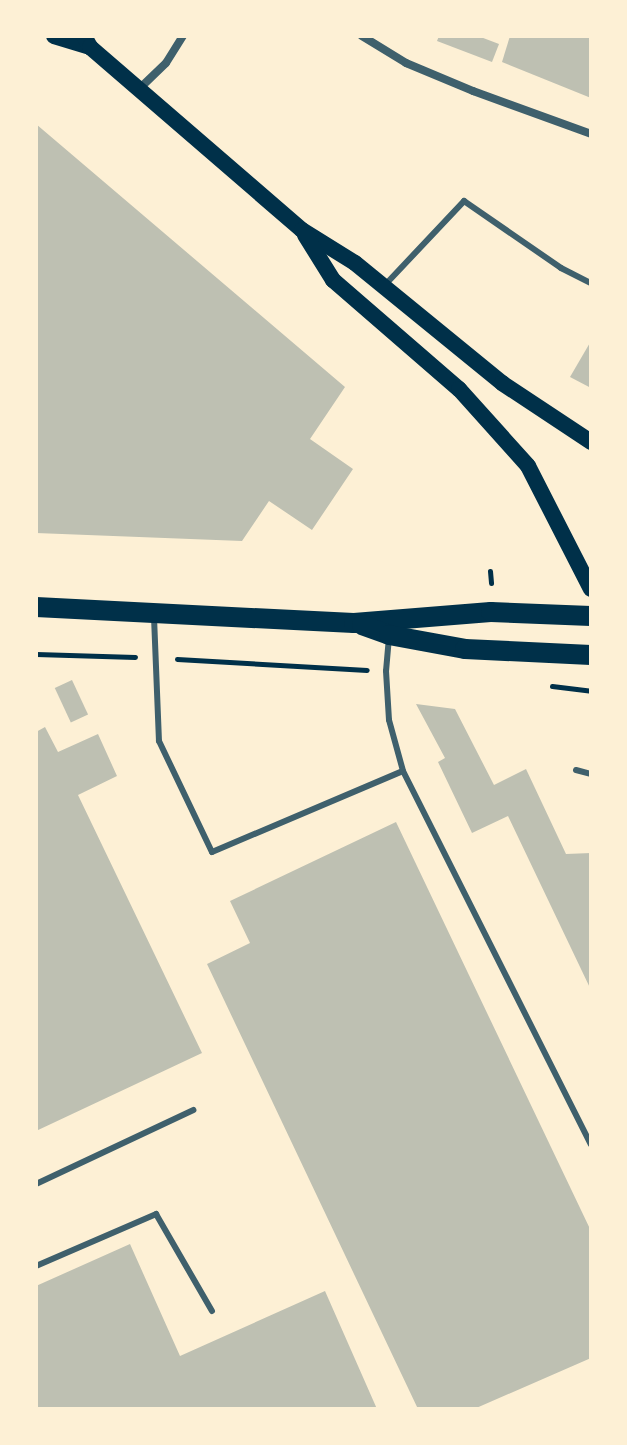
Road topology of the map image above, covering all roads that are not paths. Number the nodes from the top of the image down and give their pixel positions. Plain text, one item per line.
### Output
1 (54, 36) edge
2 (183, 36) edge
3 (362, 36) edge
4 (90, 39) edge
5 (139, 89) junction
6 (591, 134) edge
7 (302, 230) junction
8 (591, 283) edge
9 (384, 286) junction
10 (591, 442) edge
11 (591, 589) edge
12 (36, 607) edge
13 (154, 613) junction
14 (591, 616) edge
15 (354, 623) junction
16 (389, 635) junction
17 (591, 655) edge
18 (576, 770) dead end
19 (403, 771) junction
20 (591, 774) edge
21 (193, 1110) dead end
22 (591, 1144) edge
23 (36, 1184) edge
24 (36, 1266) edge
25 (212, 1311) dead end

1 - 4 main road
2 - 5 street
3 - 6 street
4 - 5 main road
5 - 7 main road
7 - 9 main road
7 - 11 main road
8 - 9 lane
9 - 10 main road
12 - 13 main road
13 - 15 main road
13 - 19 lane
14 - 15 main road
15 - 16 main road
16 - 17 main road
16 - 19 lane
18 - 20 lane
19 - 22 lane
21 - 23 lane
24 - 25 lane

